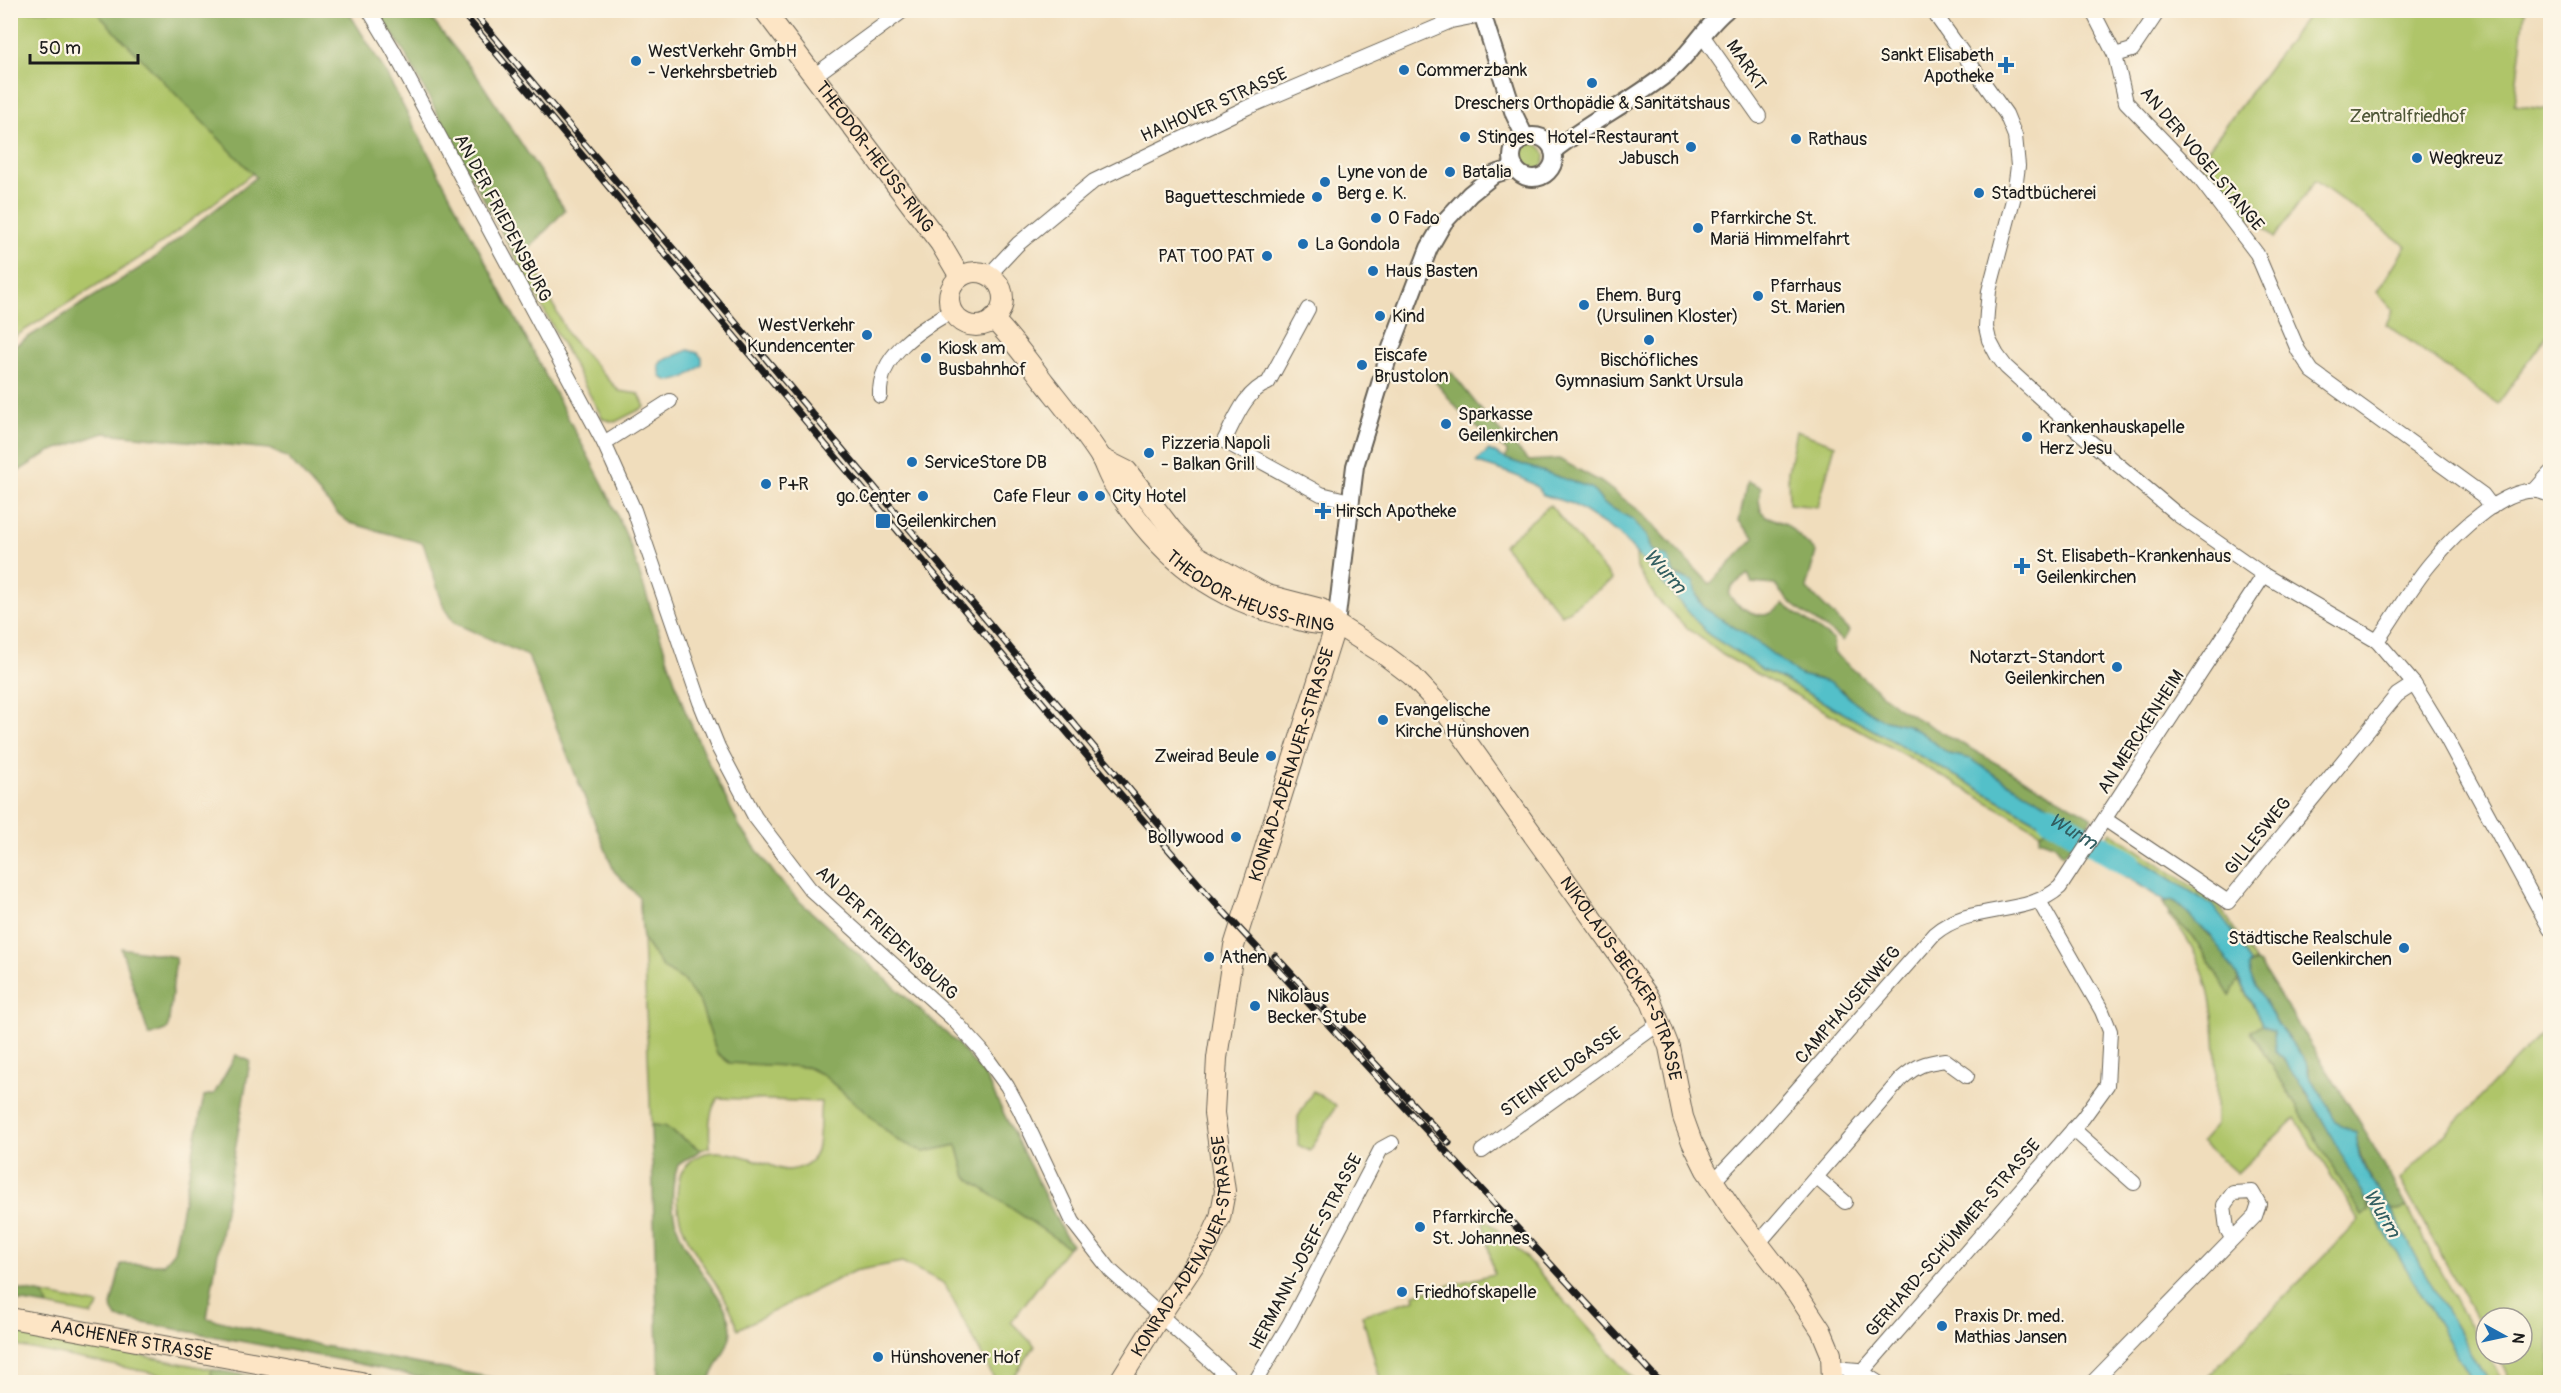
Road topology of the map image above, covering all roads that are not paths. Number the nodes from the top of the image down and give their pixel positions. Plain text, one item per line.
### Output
1 (369, 10) edge
2 (764, 10) edge
3 (904, 10) edge
4 (1726, 10) edge
5 (1932, 10) edge
6 (2092, 10) edge
7 (2159, 10) edge
8 (1481, 13) edge
9 (1702, 35) junction
10 (2115, 56) junction
11 (814, 76) junction
12 (1758, 116) dead end
13 (1525, 137) junction
14 (1553, 151) junction
15 (1515, 168) junction
16 (989, 275) junction
17 (960, 277) junction
18 (1308, 309) dead end
19 (952, 311) junction
20 (993, 319) junction
21 (880, 396) dead end
22 (670, 401) dead end
23 (604, 443) junction
24 (2550, 473) edge
25 (2535, 490) junction
26 (2550, 496) edge
27 (1350, 501) junction
28 (2492, 507) junction
29 (2264, 576) junction
30 (1336, 624) junction
31 (2377, 641) junction
32 (2414, 684) junction
33 (2104, 823) junction
34 (2039, 901) junction
35 (2550, 928) edge
36 (1661, 1022) junction
37 (1967, 1076) dead end
38 (2073, 1129) junction
39 (1392, 1143) dead end
40 (1482, 1151) dead end
41 (1817, 1178) junction
42 (1713, 1182) junction
43 (2134, 1183) dead end
44 (1845, 1202) dead end
45 (2232, 1238) dead end
46 (1757, 1245) junction
47 (1160, 1316) junction
48 (10, 1318) edge
49 (1862, 1372) junction
50 (1833, 1375) edge
51 (361, 1383) edge
52 (1119, 1383) edge
53 (1234, 1383) edge
54 (1256, 1383) edge
55 (1877, 1383) edge
56 (2093, 1383) edge

1 - 23 street, AN DER FRIEDENSBURG
2 - 11 main road, THEODOR-HEUSS-RING
3 - 11 street
4 - 9 street
5 - 29 street
6 - 10 street, AN DER VOGELSTANGE
7 - 10 street
8 - 13 street
8 - 16 street, HAIHOVER STRASSE
9 - 12 street, MARKT
9 - 14 street
10 - 28 street, AN DER VOGELSTANGE
11 - 17 main road, THEODOR-HEUSS-RING
13 - 14 street
13 - 15 street
14 - 15 street
15 - 27 street, KONRAD-ADENAUER-STRASSE
16 - 17 main road
16 - 20 main road
17 - 19 main road
18 - 27 street
19 - 20 main road
19 - 21 street
20 - 30 main road, THEODOR-HEUSS-RING
22 - 23 street
23 - 47 street, AN DER FRIEDENSBURG
24 - 25 street
25 - 26 street
25 - 28 street
27 - 30 street, KONRAD-ADENAUER-STRASSE
28 - 31 street
29 - 31 street
29 - 33 street, AN MERCKENHEIM
30 - 36 main road, NIKOLAUS-BECKER-STRASSE
30 - 47 main road, KONRAD-ADENAUER-STRASSE
31 - 32 street
32 - 33 street, GILLESWEG
32 - 35 street
33 - 34 street, AN MERCKENHEIM
34 - 38 street, GERHARD-SCHÜMMER-STRASSE
34 - 42 street, CAMPHAUSENWEG
36 - 40 street, STEINFELDGASSE
36 - 42 main road, NIKOLAUS-BECKER-STRASSE
37 - 41 street
38 - 43 street
38 - 49 street, GERHARD-SCHÜMMER-STRASSE
39 - 54 street, HERMANN-JOSEF-STRASSE
41 - 44 street
41 - 46 street
42 - 46 main road, NIKOLAUS-BECKER-STRASSE
45 - 56 street
46 - 50 main road, NIKOLAUS-BECKER-STRASSE
47 - 52 main road, KONRAD-ADENAUER-STRASSE
47 - 53 street, AN DER FRIEDENSBURG
48 - 51 main road, AACHENER STRASSE
49 - 50 street
49 - 55 street

